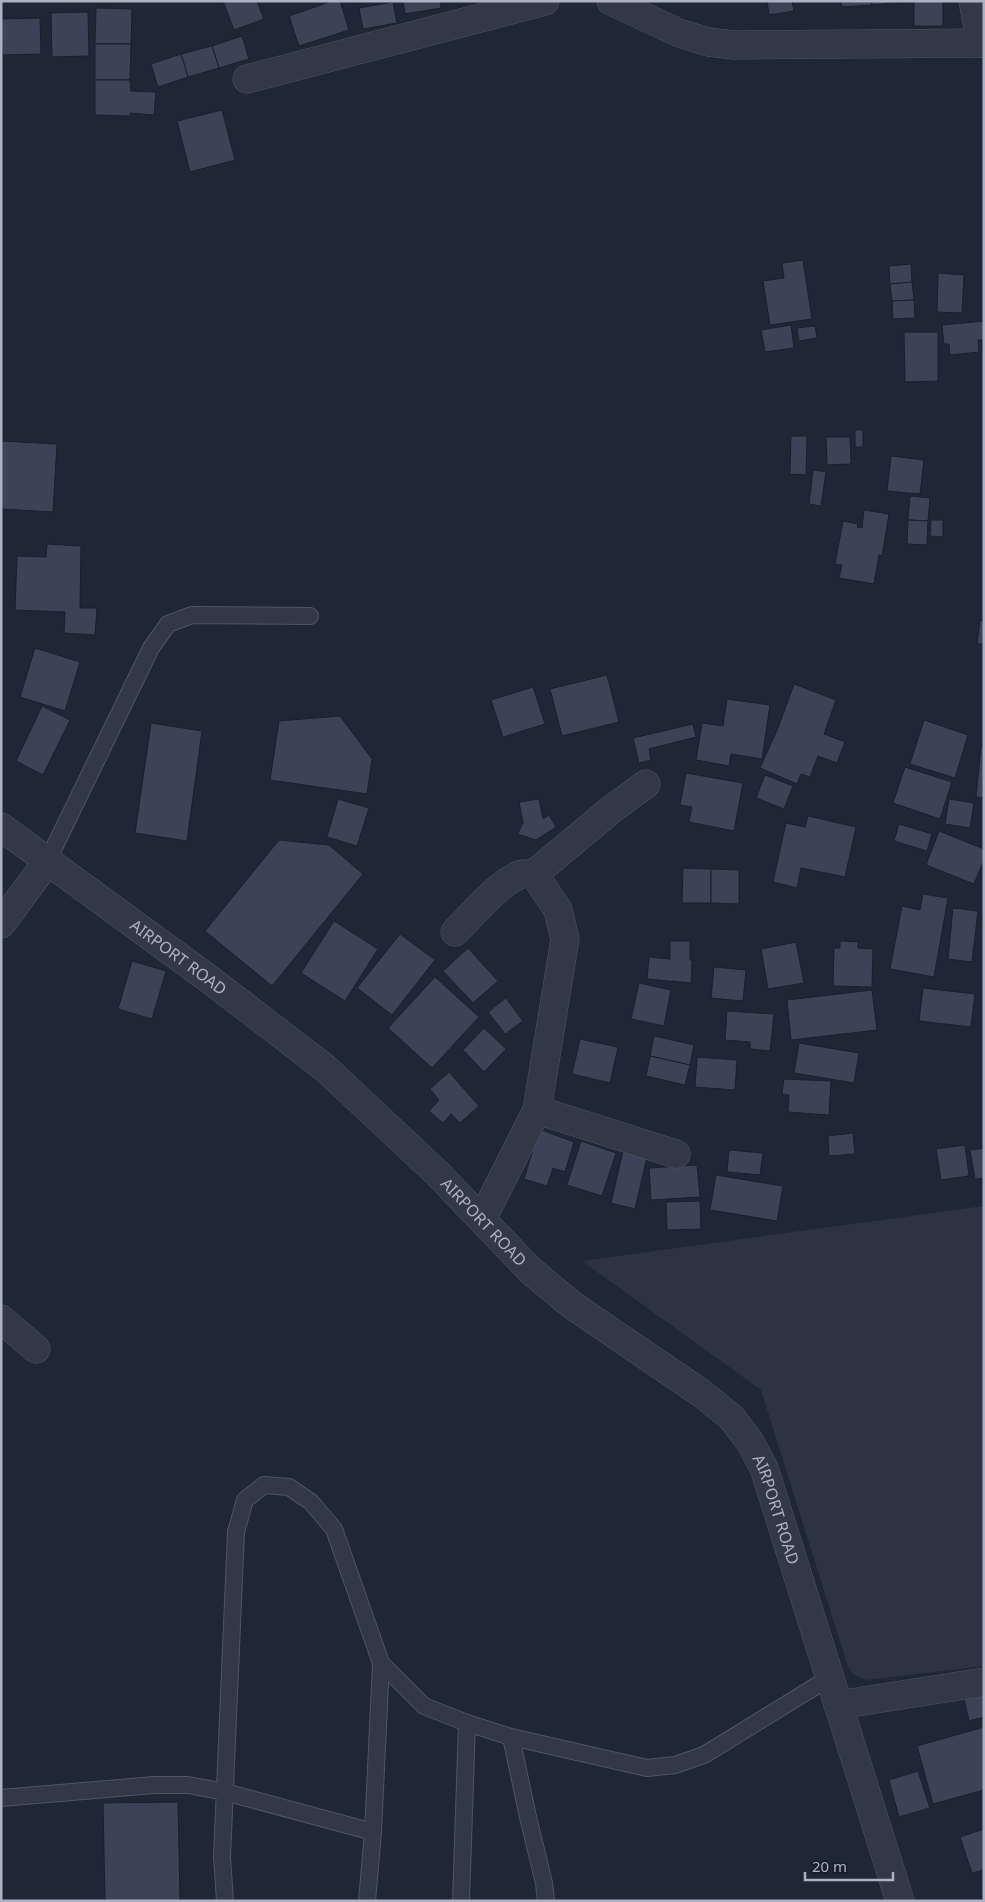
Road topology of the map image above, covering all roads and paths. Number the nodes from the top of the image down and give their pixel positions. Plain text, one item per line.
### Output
1 (540, 1) edge
2 (545, 1) edge
3 (611, 1) edge
4 (973, 1) edge
5 (982, 43) edge
6 (247, 79) dead end
7 (310, 616) dead end
8 (646, 784) dead end
9 (1, 828) edge
10 (47, 862) junction
11 (534, 874) junction
12 (1, 924) edge
13 (455, 932) dead end
14 (537, 1110) junction
15 (676, 1154) dead end
16 (482, 1219) junction
17 (1, 1319) edge
18 (36, 1349) dead end
19 (381, 1663) junction
20 (829, 1678) junction
21 (984, 1682) edge
22 (838, 1705) junction
23 (467, 1723) junction
24 (511, 1736) junction
25 (225, 1792) junction
26 (1, 1798) edge
27 (373, 1832) junction
28 (225, 1901) edge
29 (367, 1901) edge
30 (461, 1901) edge
31 (546, 1901) edge
32 (900, 1901) edge

1 - 2 street
1 - 6 street
3 - 5 street
4 - 5 street
7 - 10 lane
8 - 11 street
9 - 10 street, AIRPORT ROAD
10 - 12 street
10 - 16 street, AIRPORT ROAD
11 - 13 street
11 - 14 street
14 - 15 street
14 - 16 street
16 - 20 street, AIRPORT ROAD
17 - 18 street
19 - 23 lane
19 - 25 lane
19 - 27 lane
20 - 22 street, AIRPORT ROAD
20 - 24 lane
21 - 22 street
22 - 32 street, AIRPORT ROAD
23 - 24 lane
23 - 30 lane
24 - 31 lane
25 - 26 lane
25 - 27 lane
25 - 28 lane
27 - 29 lane

